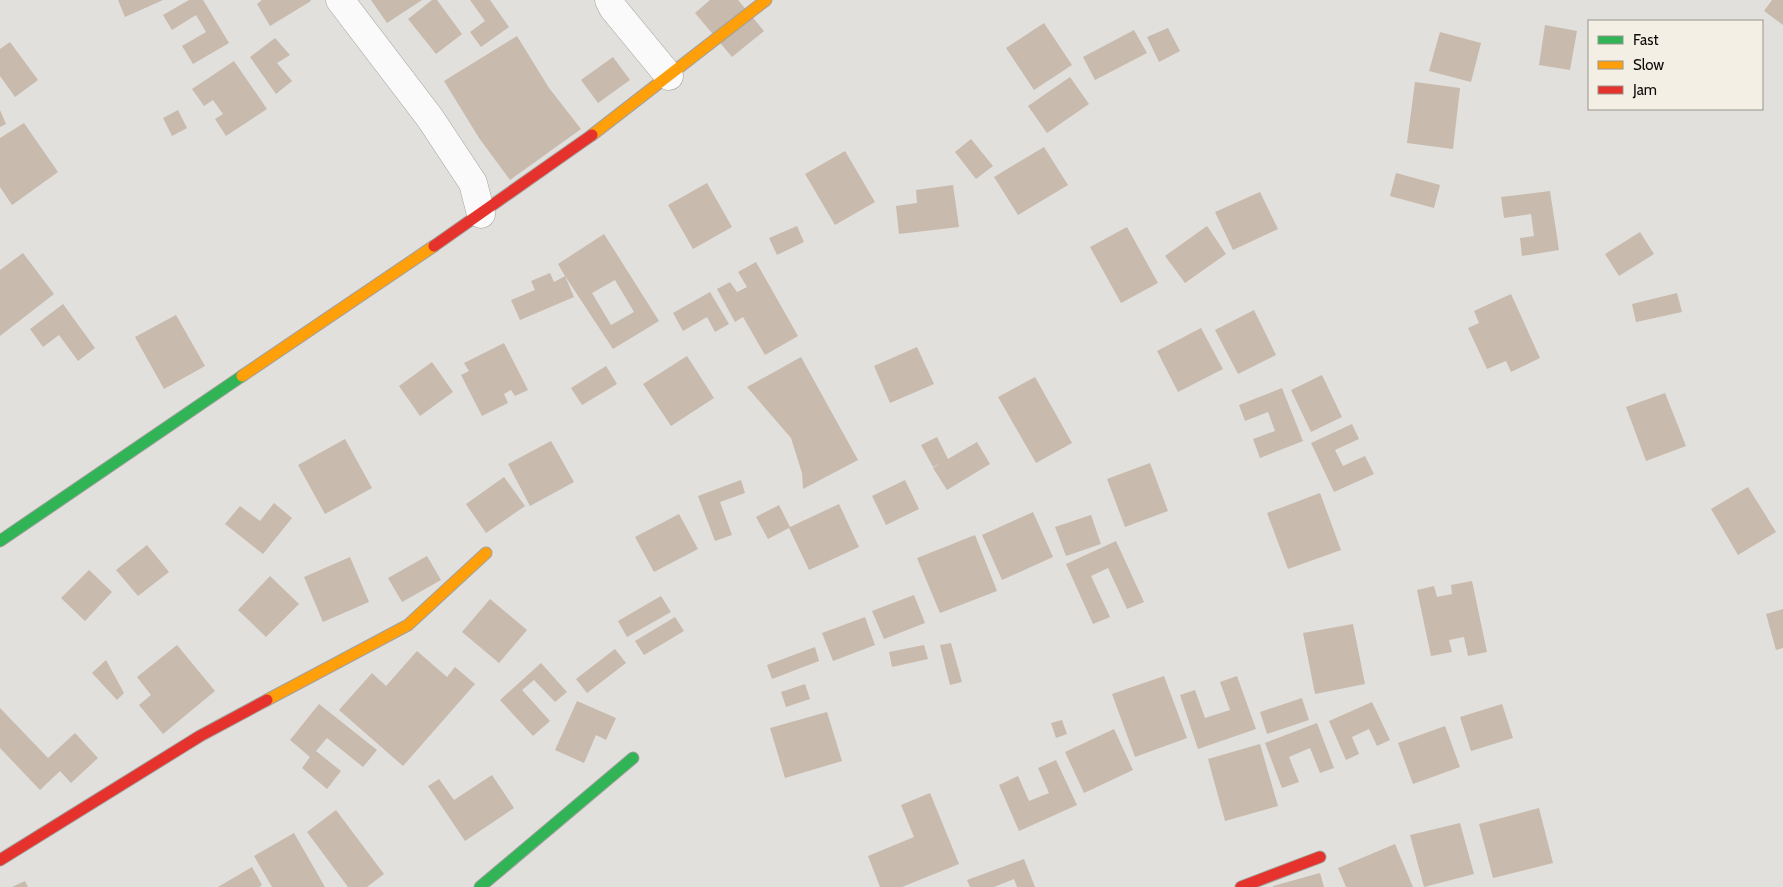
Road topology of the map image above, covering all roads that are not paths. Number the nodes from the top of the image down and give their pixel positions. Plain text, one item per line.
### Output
1 (340, 0) edge
2 (610, 0) edge
3 (766, 0) edge
4 (669, 76) junction
5 (481, 214) junction
6 (0, 541) edge
7 (486, 553) dead end
8 (634, 758) dead end
9 (1320, 857) dead end
10 (0, 860) edge
11 (480, 887) edge
12 (1241, 887) edge

1 - 5 street
2 - 4 street
3 - 4 street
4 - 5 street
5 - 6 street
7 - 10 street
8 - 11 street
9 - 12 street

